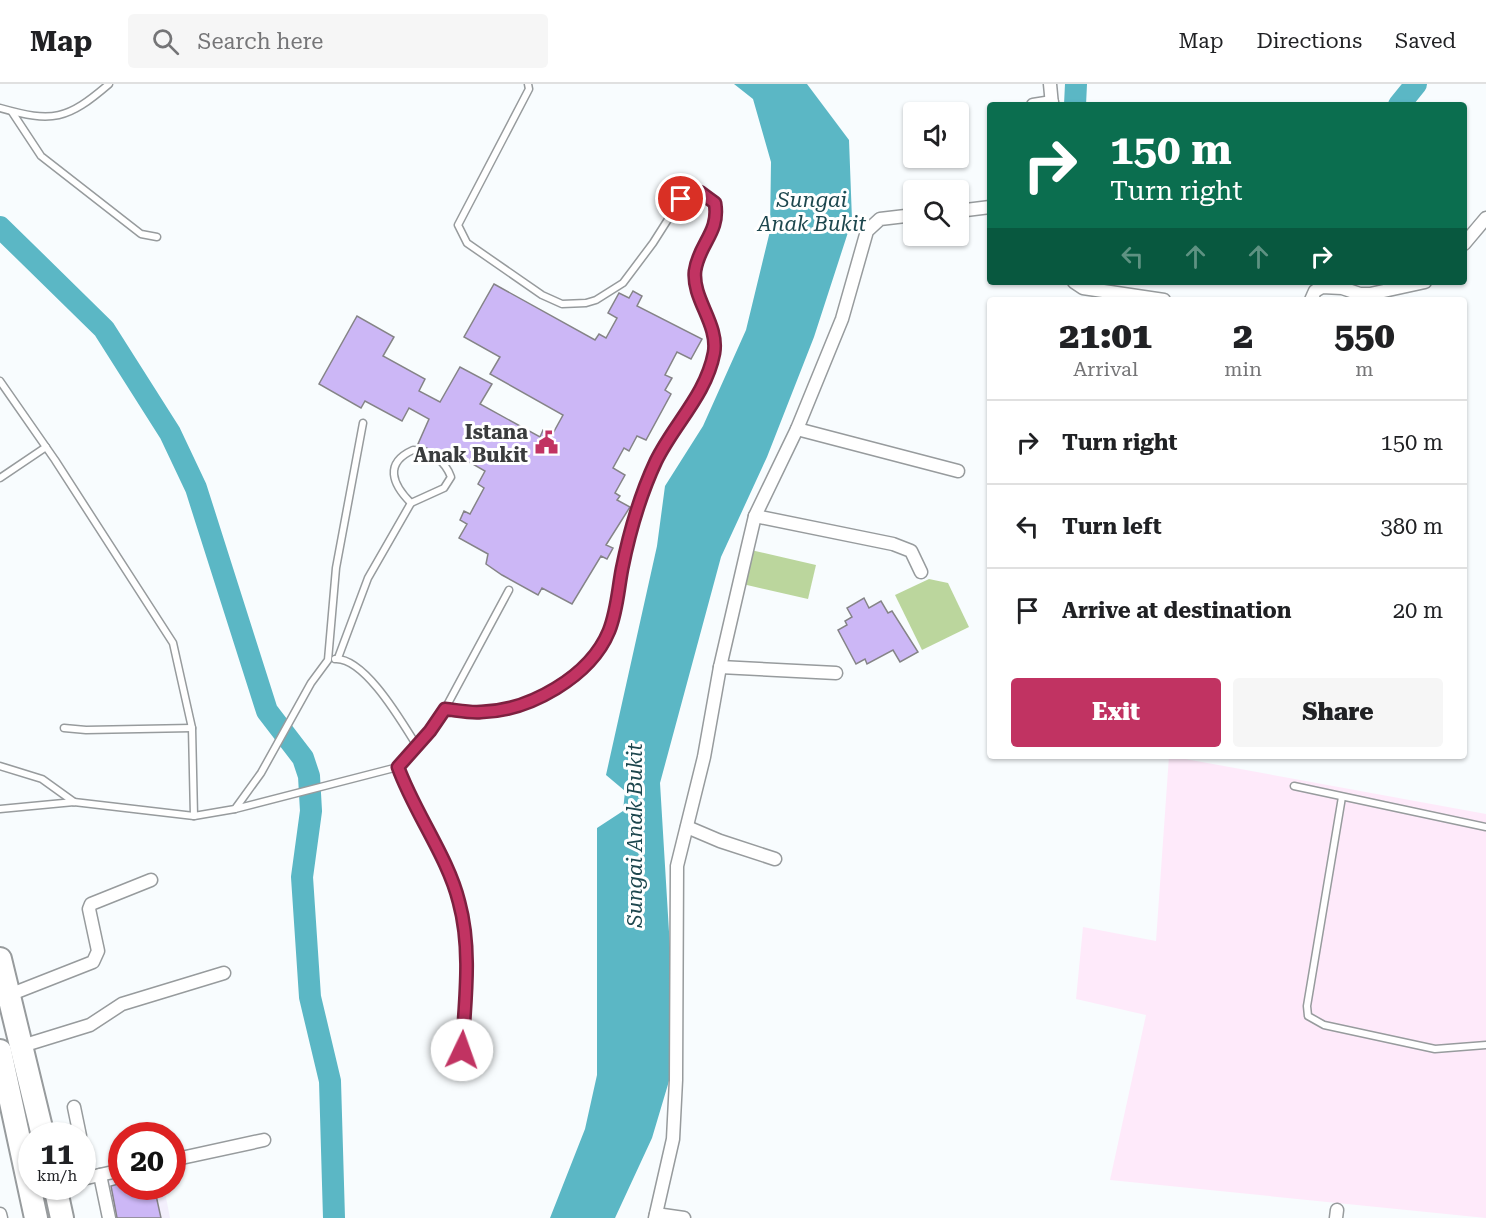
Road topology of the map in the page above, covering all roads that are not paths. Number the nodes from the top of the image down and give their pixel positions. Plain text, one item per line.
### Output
1 (109, 84) edge
2 (528, 84) edge
3 (1050, 84) edge
4 (1052, 102) edge
5 (0, 108) edge
6 (12, 112) junction
7 (987, 207) edge
8 (969, 210) edge
9 (903, 216) edge
10 (1486, 218) edge
11 (157, 237) dead end
12 (1467, 240) edge
13 (1078, 285) edge
14 (1411, 285) edge
15 (1144, 297) edge
16 (1312, 297) edge
17 (0, 381) edge
18 (363, 423) dead end
19 (797, 429) junction
20 (46, 447) junction
21 (958, 471) dead end
22 (0, 478) edge
23 (411, 503) junction
24 (755, 516) junction
25 (921, 572) dead end
26 (509, 590) dead end
27 (338, 658) junction
28 (328, 660) junction
29 (720, 667) junction
30 (836, 673) dead end
31 (445, 709) junction
32 (64, 728) dead end
33 (192, 728) junction
34 (417, 746) junction
35 (0, 766) edge
36 (398, 767) junction
37 (1294, 786) dead end
38 (1342, 797) junction
39 (74, 802) junction
40 (0, 809) edge
41 (235, 809) junction
42 (194, 816) junction
43 (687, 827) junction
44 (1486, 827) edge
45 (775, 859) dead end
46 (152, 880) dead end
47 (0, 959) edge
48 (224, 973) dead end
49 (9, 995) junction
50 (1486, 1045) edge
51 (11, 1048) edge
52 (462, 1050) dead end
53 (5, 1088) edge
54 (74, 1107) dead end
55 (38, 1122) edge
56 (77, 1122) edge
57 (264, 1140) dead end
58 (186, 1157) edge
59 (96, 1190) edge
60 (58, 1200) edge
61 (655, 1216) edge
62 (36, 1218) edge
63 (62, 1218) edge
64 (109, 1218) edge
65 (684, 1218) edge

1 - 6 lane
2 - 31 lane
3 - 4 street
5 - 6 lane
6 - 11 lane
7 - 8 street
9 - 19 street
10 - 12 street
13 - 15 street
14 - 16 street
17 - 20 lane
18 - 28 lane
19 - 21 street
19 - 24 street
20 - 22 lane
20 - 33 lane
23 - 23 lane
23 - 27 lane
24 - 25 street
24 - 29 street
26 - 31 lane
27 - 28 lane
27 - 34 lane
28 - 41 lane
29 - 30 street
29 - 43 street
31 - 34 lane
32 - 33 lane
33 - 42 lane
34 - 36 lane
35 - 39 lane
36 - 41 lane
36 - 52 lane
37 - 38 lane
38 - 44 lane
38 - 50 lane
39 - 40 lane
39 - 42 lane
41 - 42 lane
43 - 45 street
43 - 61 street
46 - 49 street
47 - 49 highway
48 - 51 street
49 - 51 highway
51 - 53 highway
51 - 55 highway
53 - 62 highway
54 - 56 street
57 - 58 street
59 - 64 street
60 - 63 highway
61 - 65 street

